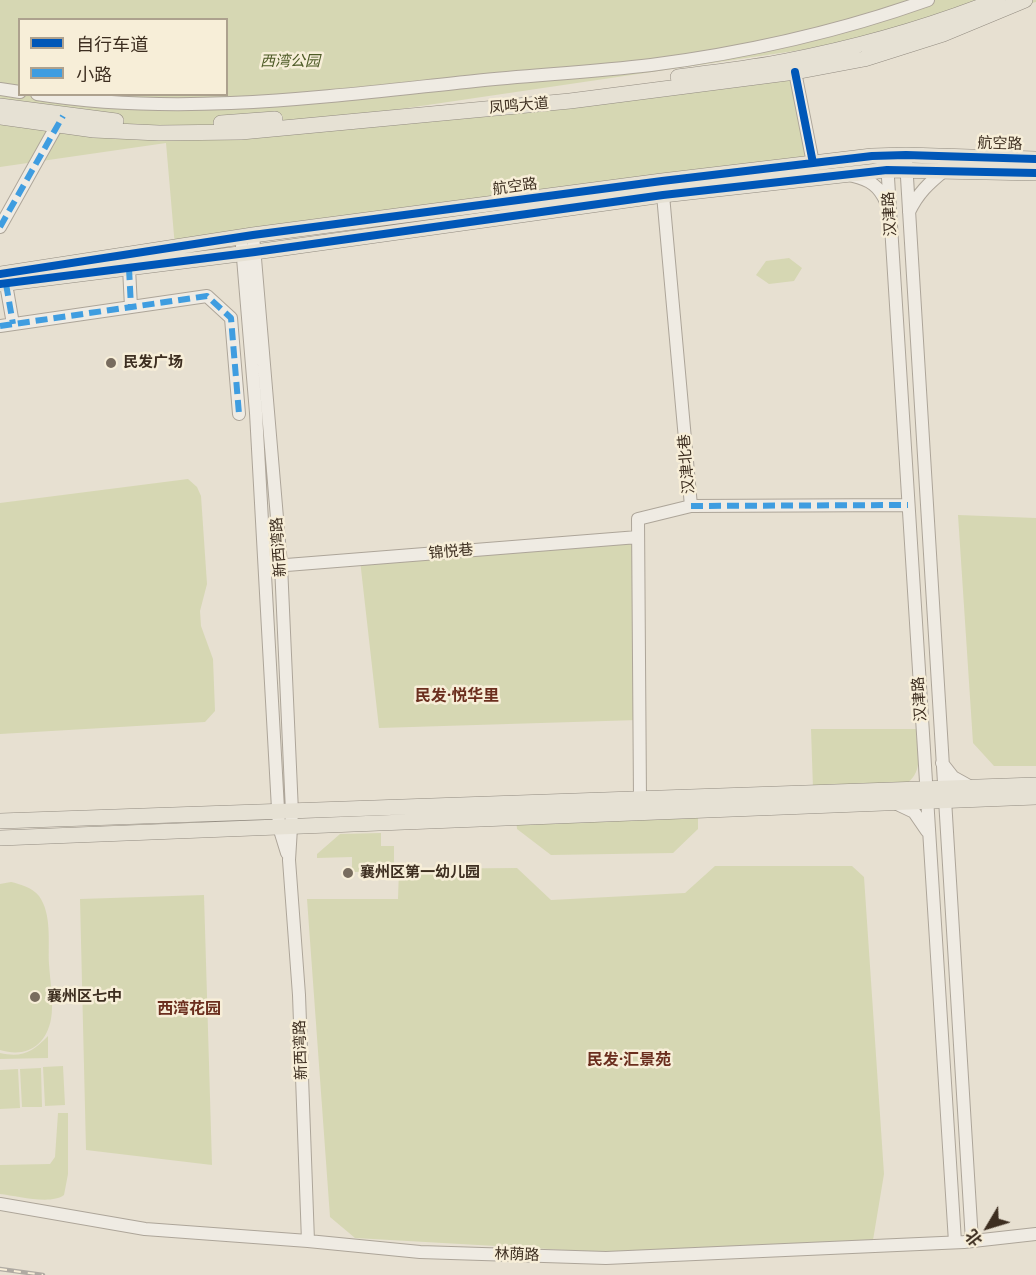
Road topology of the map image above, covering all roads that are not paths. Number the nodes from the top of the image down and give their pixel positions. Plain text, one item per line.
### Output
1 (928, 0) edge
2 (997, 0) edge
3 (1026, 0) edge
4 (795, 72) junction
5 (0, 89) edge
6 (18, 92) edge
7 (53, 96) edge
8 (78, 99) junction
9 (0, 106) edge
10 (0, 117) edge
11 (65, 119) junction
12 (1036, 159) edge
13 (887, 162) junction
14 (906, 162) junction
15 (813, 163) junction
16 (945, 170) junction
17 (1036, 173) edge
18 (846, 174) junction
19 (663, 195) junction
20 (890, 210) junction
21 (909, 213) junction
22 (0, 227) edge
23 (247, 236) junction
24 (249, 253) junction
25 (129, 268) junction
26 (2, 281) edge
27 (131, 307) junction
28 (13, 324) junction
29 (0, 326) edge
30 (239, 414) dead end
31 (908, 505) junction
32 (691, 506) junction
33 (638, 537) junction
34 (281, 565) junction
35 (265, 566) junction
36 (942, 763) junction
37 (924, 767) junction
38 (1036, 785) edge
39 (971, 794) junction
40 (944, 795) junction
41 (926, 796) junction
42 (899, 797) junction
43 (1036, 797) edge
44 (640, 800) junction
45 (285, 819) junction
46 (0, 821) edge
47 (946, 828) junction
48 (928, 832) junction
49 (0, 838) edge
50 (0, 1204) edge
51 (1036, 1234) edge
52 (308, 1241) junction
53 (972, 1241) junction
54 (955, 1242) junction

1 - 8 street
2 - 11 main road, 凤鸣大道
3 - 4 main road, 凤鸣大道
4 - 11 main road, 凤鸣大道
4 - 15 street
5 - 6 street
7 - 8 street
8 - 11 street
9 - 11 main road, 凤鸣大道
10 - 11 main road, 凤鸣大道
11 - 22 street
12 - 14 main road, 航空路
13 - 14 main road, 航空路
13 - 15 main road, 航空路
13 - 18 main road, 航空路
13 - 20 street, 汉津路
14 - 16 main road, 航空路
14 - 21 street, 汉津路
15 - 23 main road, 航空路
16 - 17 main road, 航空路
16 - 21 street
18 - 19 main road, 航空路
18 - 20 street
19 - 24 main road, 航空路
19 - 32 street, 汉津北巷
20 - 31 street, 汉津路
21 - 36 street, 汉津路
23 - 24 street, 新西湾路
23 - 26 main road, 航空路
24 - 25 main road, 航空路
24 - 34 street, 新西湾路
24 - 35 street, 新西湾路
25 - 26 main road, 航空路
25 - 27 street
26 - 28 street
27 - 28 street
27 - 30 street
28 - 29 street
31 - 32 street
31 - 37 street, 汉津路
32 - 33 street, 汉津北巷
33 - 34 street, 锦悦巷
33 - 44 street, 汉津北巷
34 - 35 street, 锦悦巷
34 - 45 street, 新西湾路
35 - 45 street, 新西湾路
36 - 39 street
36 - 40 street, 汉津路
37 - 41 street, 汉津路
37 - 42 street
38 - 39 main road
39 - 40 main road
39 - 43 main road
39 - 47 street
40 - 41 main road
40 - 47 street, 汉津路
41 - 42 main road
41 - 48 street, 汉津路
42 - 44 main road
42 - 45 main road
42 - 48 street
44 - 45 main road
45 - 46 main road
45 - 49 main road
45 - 52 street, 新西湾路
47 - 53 street, 汉津路
48 - 54 street, 汉津路
50 - 52 street, 林荫路
51 - 53 street, 林荫路
52 - 54 street, 林荫路
53 - 54 street, 林荫路

